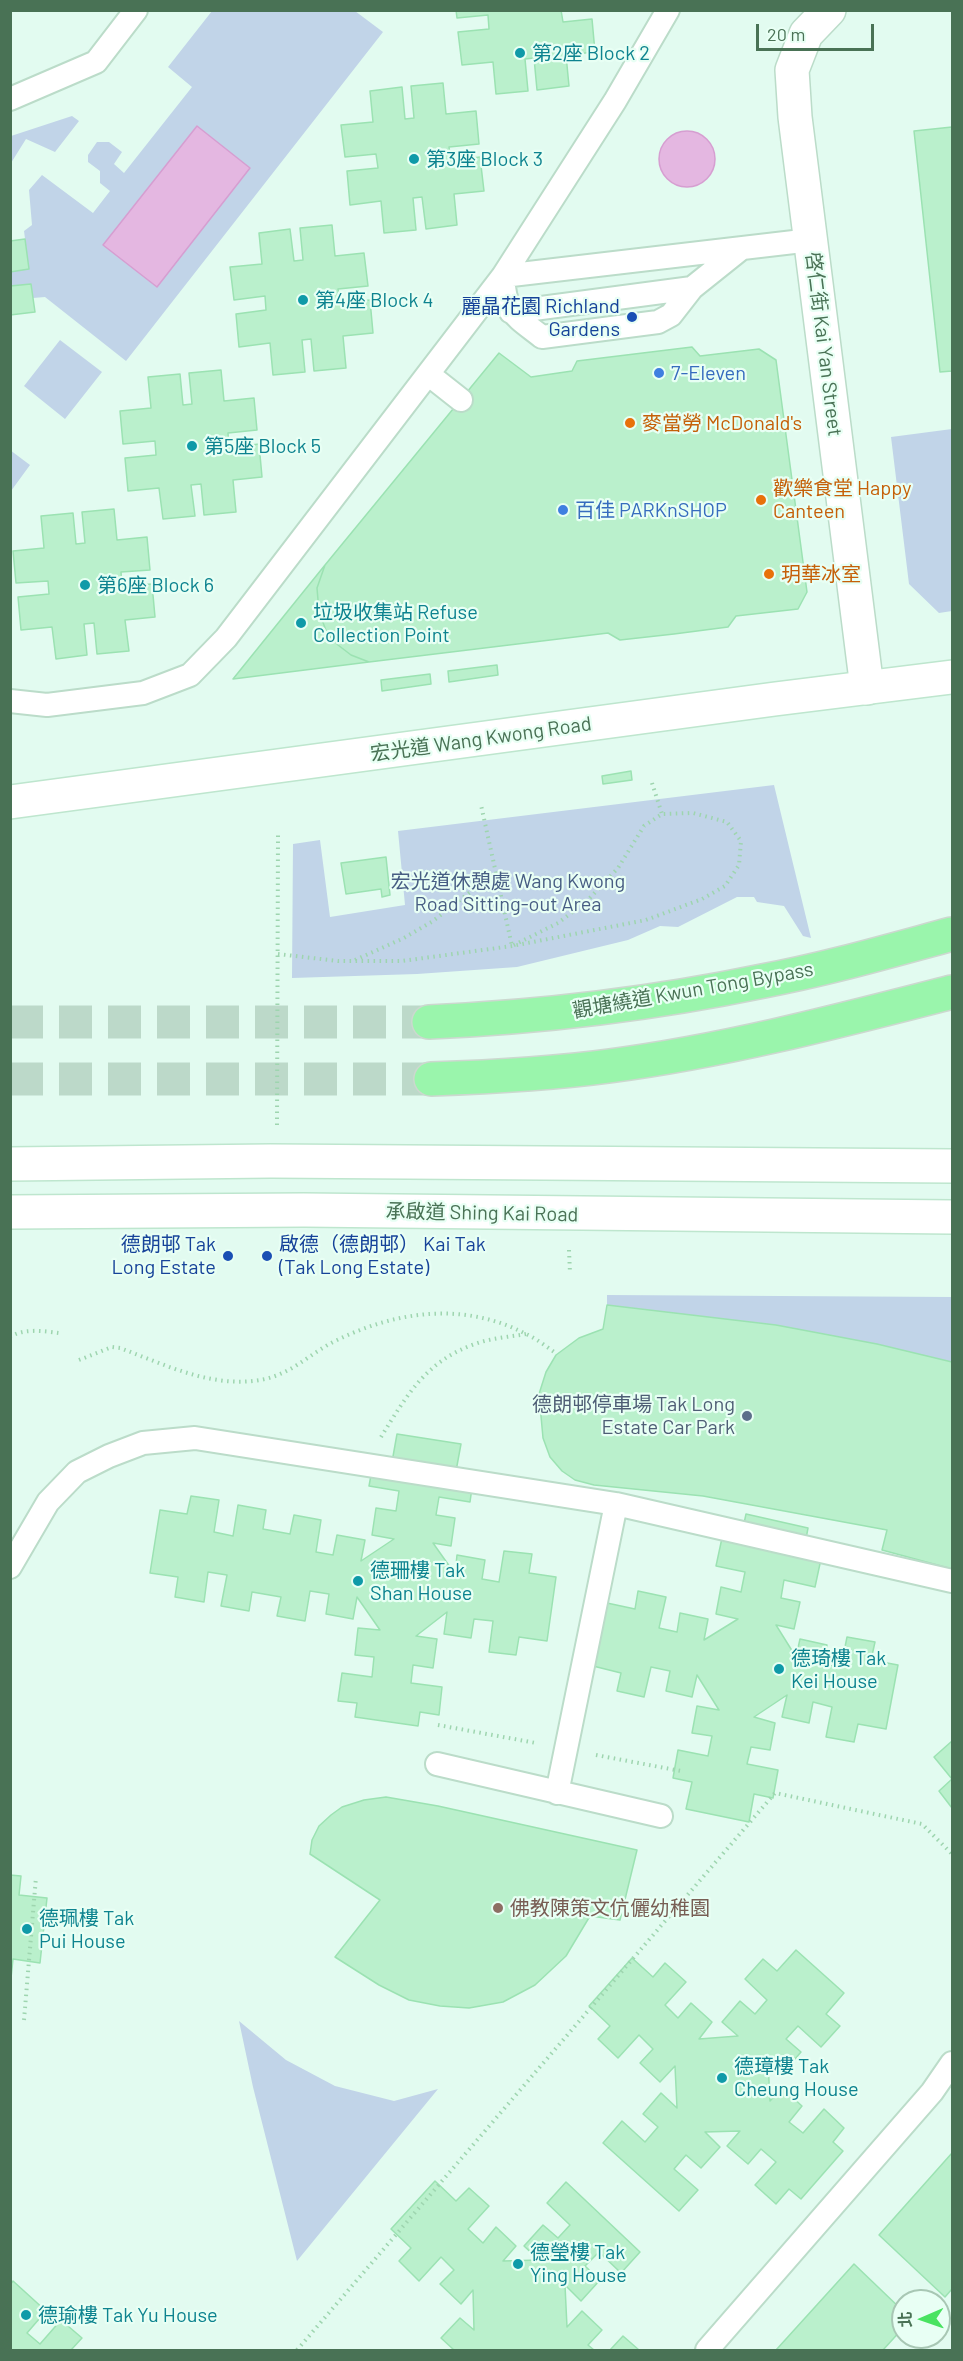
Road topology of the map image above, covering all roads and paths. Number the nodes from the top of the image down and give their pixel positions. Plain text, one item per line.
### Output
1 (136, 10) edge
2 (668, 10) edge
3 (829, 10) edge
4 (10, 99) edge
5 (811, 240) junction
6 (742, 248) junction
7 (503, 276) junction
8 (428, 374) junction
9 (461, 400) dead end
10 (952, 677) edge
11 (867, 688) junction
12 (10, 701) edge
13 (652, 783) dead end
14 (10, 802) edge
15 (481, 805) dead end
16 (662, 814) junction
17 (278, 835) dead end
18 (496, 872) junction
19 (952, 934) edge
20 (512, 946) junction
21 (278, 954) junction
22 (354, 961) junction
23 (952, 992) edge
24 (429, 1022) tunnel mouth
25 (431, 1079) tunnel mouth
26 (277, 1129) dead end
27 (10, 1164) edge
28 (952, 1166) edge
29 (10, 1212) edge
30 (952, 1217) edge
31 (569, 1249) dead end
32 (570, 1273) dead end
33 (59, 1333) dead end
34 (526, 1334) junction
35 (10, 1337) edge
36 (557, 1354) dead end
37 (79, 1360) dead end
38 (377, 1442) dead end
39 (616, 1504) junction
40 (10, 1567) edge
41 (952, 1581) edge
42 (437, 1764) dead end
43 (557, 1793) junction
44 (661, 1816) dead end
45 (952, 1854) edge
46 (36, 1877) dead end
47 (24, 2020) dead end
48 (952, 2063) edge
49 (297, 2350) edge
50 (707, 2350) edge

1 - 4 lane
2 - 7 lane
3 - 5 main road, 啓仁街 Kai Yan Street
5 - 6 lane
5 - 11 main road, 啓仁街 Kai Yan Street
6 - 7 lane
6 - 7 lane
7 - 8 lane
8 - 9 lane
8 - 12 lane
10 - 11 main road, 宏光道 Wang Kwong Road
11 - 14 main road, 宏光道 Wang Kwong Road
13 - 16 path
15 - 18 path
16 - 20 path
16 - 20 path
17 - 21 path
18 - 20 path
18 - 22 path
19 - 24 highway, 觀塘繞道 Kwun Tong Bypass
20 - 22 path
21 - 22 path
21 - 26 path
23 - 25 highway
27 - 28 main road
29 - 30 main road, 承啟道 Shing Kai Road
31 - 32 path
33 - 35 path
34 - 36 path
34 - 37 path
34 - 38 path
39 - 40 lane
39 - 41 lane
39 - 43 lane
42 - 43 lane
43 - 44 lane
45 - 49 path
46 - 47 path
48 - 50 lane

